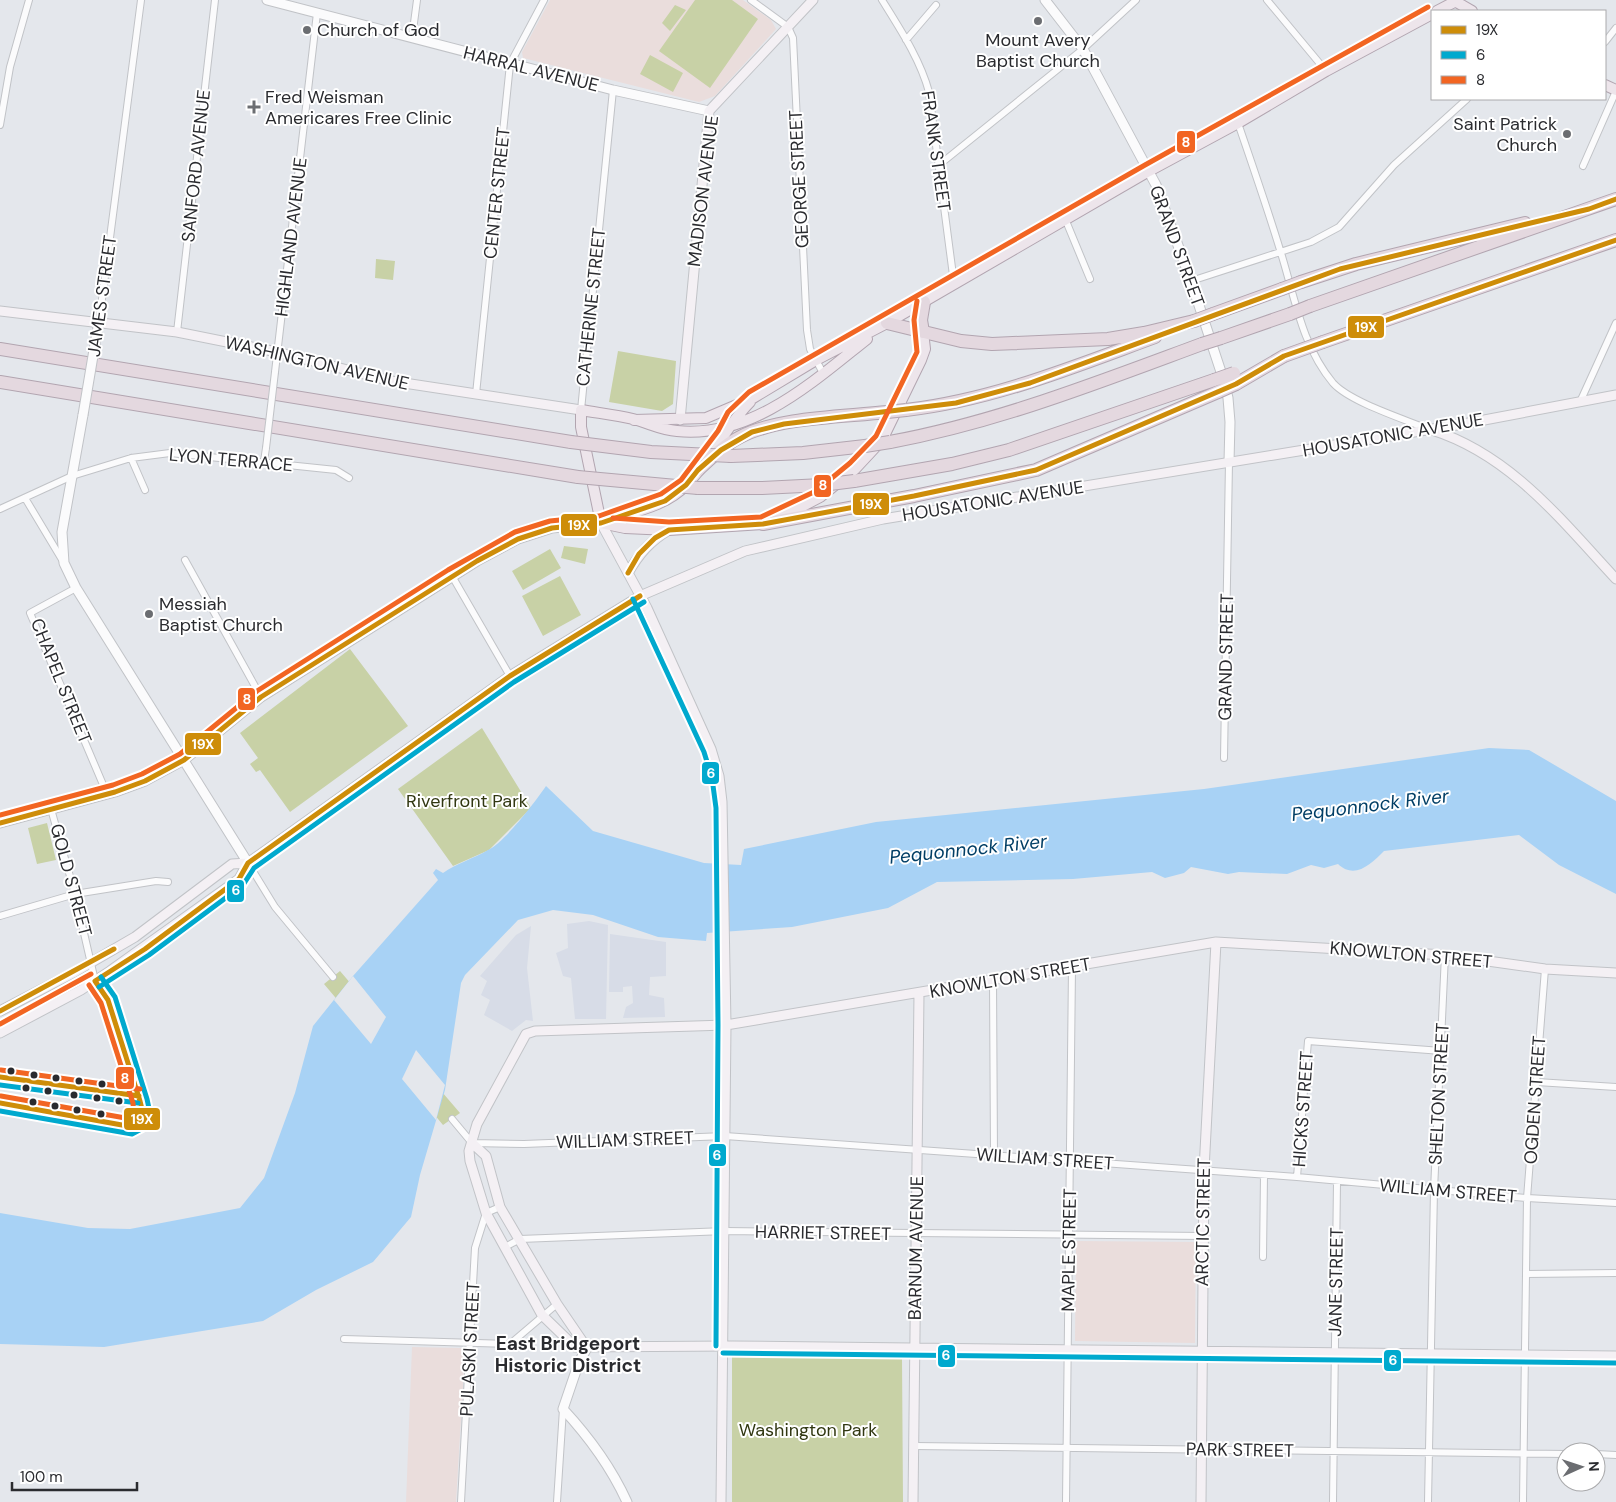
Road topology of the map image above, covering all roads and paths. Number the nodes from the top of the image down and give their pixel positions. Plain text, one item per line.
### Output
1 (29, 0) edge
2 (141, 0) edge
3 (215, 0) edge
4 (267, 0) edge
5 (417, 0) edge
6 (544, 0) edge
7 (751, 0) edge
8 (813, 0) edge
9 (882, 0) edge
10 (1045, 0) edge
11 (1136, 0) edge
12 (1267, 0) edge
13 (1456, 1) edge
14 (936, 6) dead end
15 (1440, 10) edge
16 (1470, 10) edge
17 (316, 14) junction
18 (1431, 15) edge
19 (788, 27) junction
20 (1616, 28) edge
21 (412, 38) junction
22 (906, 40) junction
23 (1606, 41) edge
24 (1083, 49) junction
25 (510, 64) junction
26 (1326, 70) junction
27 (613, 90) junction
28 (1616, 90) edge
29 (1465, 100) edge
30 (709, 111) junction
31 (1238, 123) junction
32 (0, 125) edge
33 (939, 165) junction
34 (1583, 166) dead end
35 (1149, 171) junction
36 (1616, 199) edge
37 (1589, 209) junction
38 (1066, 221) junction
39 (1616, 240) edge
40 (1281, 252) junction
41 (1090, 279) dead end
42 (1191, 281) junction
43 (954, 283) junction
44 (924, 302) junction
45 (0, 311) edge
46 (1194, 321) junction
47 (99, 322) junction
48 (887, 323) junction
49 (1616, 323) edge
50 (177, 332) junction
51 (924, 332) junction
52 (0, 349) edge
53 (278, 352) junction
54 (816, 360) junction
55 (824, 373) junction
56 (0, 382) edge
57 (1216, 386) junction
58 (476, 394) junction
59 (1616, 395) edge
60 (753, 398) junction
61 (1580, 402) junction
62 (581, 410) junction
63 (634, 420) junction
64 (680, 420) junction
65 (730, 425) junction
66 (1429, 430) junction
67 (131, 458) junction
68 (264, 461) junction
69 (1229, 462) junction
70 (698, 470) junction
71 (72, 476) junction
72 (349, 478) dead end
73 (145, 490) dead end
74 (25, 498) junction
75 (0, 510) edge
76 (601, 523) junction
77 (764, 524) junction
78 (669, 530) junction
79 (185, 560) dead end
80 (64, 562) junction
81 (628, 573) junction
82 (452, 576) junction
83 (1616, 579) edge
84 (76, 588) junction
85 (640, 596) junction
86 (510, 676) junction
87 (261, 697) junction
88 (1224, 758) dead end
89 (184, 760) junction
90 (107, 794) junction
91 (51, 809) junction
92 (0, 823) edge
93 (248, 863) junction
94 (168, 882) dead end
95 (75, 894) junction
96 (0, 916) edge
97 (1216, 942) junction
98 (1445, 955) junction
99 (92, 962) junction
100 (1072, 968) junction
101 (1545, 969) junction
102 (1616, 973) edge
103 (332, 977) dead end
104 (993, 980) junction
105 (95, 981) junction
106 (919, 994) junction
107 (0, 1011) edge
108 (726, 1025) junction
109 (0, 1033) edge
110 (1442, 1051) junction
111 (1536, 1082) junction
112 (1616, 1087) edge
113 (452, 1119) dead end
114 (725, 1136) junction
115 (472, 1143) junction
116 (918, 1150) junction
117 (994, 1155) junction
118 (1070, 1162) junction
119 (1204, 1170) junction
120 (1264, 1175) junction
121 (1297, 1177) junction
122 (1338, 1182) junction
123 (1434, 1190) junction
124 (1527, 1198) junction
125 (1616, 1203) edge
126 (500, 1207) junction
127 (486, 1213) junction
128 (725, 1231) junction
129 (916, 1235) junction
130 (1070, 1235) junction
131 (1203, 1236) junction
132 (520, 1239) junction
133 (504, 1247) junction
134 (1263, 1257) dead end
135 (1616, 1273) edge
136 (1526, 1274) junction
137 (557, 1304) junction
138 (542, 1314) junction
139 (344, 1339) dead end
140 (470, 1342) junction
141 (723, 1346) junction
142 (587, 1348) junction
143 (914, 1348) junction
144 (1068, 1349) junction
145 (1202, 1351) junction
146 (1334, 1353) junction
147 (1430, 1355) junction
148 (1525, 1355) junction
149 (1616, 1356) edge
150 (563, 1409) junction
151 (914, 1446) junction
152 (1066, 1449) junction
153 (1201, 1450) junction
154 (1333, 1451) junction
155 (1428, 1452) junction
156 (1522, 1453) junction
157 (1556, 1454) edge
158 (460, 1502) edge
159 (557, 1502) edge
160 (627, 1502) edge
161 (721, 1502) edge
162 (913, 1502) edge
163 (1066, 1502) edge
164 (1200, 1502) edge
165 (1333, 1502) edge
166 (1428, 1502) edge
167 (1523, 1502) edge

1 - 32 street
2 - 47 street, JAMES STREET
3 - 50 street, SANFORD AVENUE
4 - 17 street, HARRAL AVENUE
5 - 21 street
6 - 25 street, CENTER STREET
7 - 19 street
8 - 19 main road, MADISON AVENUE
9 - 22 street, FRANK STREET
10 - 24 street, GRAND STREET
11 - 24 street
12 - 26 street
13 - 15 main road
13 - 16 main road
14 - 22 street
17 - 21 street, HARRAL AVENUE
17 - 53 street, HIGHLAND AVENUE
18 - 26 main road
19 - 30 main road, MADISON AVENUE
19 - 54 street, GEORGE STREET
20 - 23 street
21 - 25 street, HARRAL AVENUE
22 - 33 street, FRANK STREET
24 - 33 street
24 - 35 street, GRAND STREET
25 - 27 street, HARRAL AVENUE
25 - 58 street, CENTER STREET
26 - 31 main road
27 - 30 street, HARRAL AVENUE
27 - 62 street, CATHERINE STREET
28 - 34 street
29 - 40 street
30 - 64 main road, MADISON AVENUE
31 - 35 main road
31 - 40 street
33 - 43 street, FRANK STREET
35 - 38 main road
35 - 42 street, GRAND STREET
36 - 37 highway
37 - 46 highway, bridge
37 - 52 highway, bridge
38 - 41 street
38 - 43 main road
39 - 57 highway, bridge
40 - 42 street
40 - 66 street
42 - 69 street, GRAND STREET
43 - 44 main road
44 - 48 main road
44 - 51 highway
45 - 47 main road, WASHINGTON AVENUE
46 - 51 highway
46 - 70 highway, bridge
47 - 50 main road, WASHINGTON AVENUE
47 - 71 street, JAMES STREET, bridge
48 - 51 highway
48 - 54 main road
48 - 55 main road, WASHINGTON AVENUE
49 - 61 street
50 - 53 main road, WASHINGTON AVENUE
51 - 77 main road
53 - 58 main road, WASHINGTON AVENUE
53 - 68 street, HIGHLAND AVENUE, bridge
54 - 55 street, GEORGE STREET
54 - 60 main road
55 - 65 main road, WASHINGTON AVENUE
56 - 57 highway, bridge
57 - 77 highway
58 - 62 main road, WASHINGTON AVENUE
59 - 61 main road, HOUSATONIC AVENUE
60 - 64 main road, WASHINGTON AVENUE
60 - 65 main road
61 - 66 main road, HOUSATONIC AVENUE
62 - 63 main road, WASHINGTON AVENUE
62 - 76 main road, CATHERINE STREET
63 - 64 main road, WASHINGTON AVENUE
63 - 65 main road, WASHINGTON AVENUE
65 - 70 main road
66 - 69 main road, HOUSATONIC AVENUE
66 - 83 main road
67 - 68 street, LYON TERRACE
67 - 71 street, LYON TERRACE
67 - 73 street
68 - 72 street, LYON TERRACE
69 - 85 main road, HOUSATONIC AVENUE
69 - 88 street, GRAND STREET
70 - 76 main road
71 - 74 street, LYON TERRACE
71 - 80 street, JAMES STREET
74 - 75 street, LYON TERRACE
74 - 80 street
76 - 78 main road
76 - 81 main road
76 - 82 main road
77 - 78 main road
78 - 81 main road
79 - 87 street
80 - 84 street, JAMES STREET
81 - 85 main road
82 - 86 street
82 - 87 main road
84 - 89 street, JAMES STREET
84 - 90 street, CHAPEL STREET
85 - 86 main road, HOUSATONIC AVENUE
85 - 108 main road
86 - 93 main road, HOUSATONIC AVENUE
87 - 89 main road
89 - 90 main road
89 - 93 street, JAMES STREET
90 - 91 main road
91 - 92 main road
91 - 95 street, GOLD STREET
93 - 99 main road
93 - 103 street
93 - 105 main road
94 - 95 street
95 - 96 street
95 - 99 street, GOLD STREET
97 - 98 main road, KNOWLTON STREET
97 - 100 main road, KNOWLTON STREET
97 - 119 main road, ARCTIC STREET
98 - 101 main road, KNOWLTON STREET
98 - 110 street, SHELTON STREET
99 - 105 street, GOLD STREET
99 - 107 main road
100 - 104 main road, KNOWLTON STREET
100 - 118 street, MAPLE STREET
101 - 102 main road, KNOWLTON STREET
101 - 111 street, OGDEN STREET
104 - 106 main road, KNOWLTON STREET
104 - 117 street
105 - 109 main road
106 - 108 main road, KNOWLTON STREET
106 - 116 main road, BARNUM AVENUE
108 - 114 main road
108 - 115 main road, KNOWLTON STREET
110 - 121 street, HICKS STREET
110 - 123 street, SHELTON STREET
111 - 112 street
111 - 124 street, OGDEN STREET
113 - 115 street
114 - 115 street, WILLIAM STREET
114 - 116 street, WILLIAM STREET
114 - 128 main road
115 - 126 main road
115 - 127 main road
116 - 117 street, WILLIAM STREET
116 - 129 main road, BARNUM AVENUE
117 - 118 street, WILLIAM STREET
118 - 119 street, WILLIAM STREET
118 - 130 street, MAPLE STREET
119 - 120 street, WILLIAM STREET
119 - 131 main road, ARCTIC STREET
120 - 121 street, WILLIAM STREET
120 - 134 street
121 - 122 street, WILLIAM STREET
122 - 123 street, WILLIAM STREET
122 - 146 street, JANE STREET
123 - 124 street, WILLIAM STREET
123 - 147 street, SHELTON STREET
124 - 125 street, WILLIAM STREET
124 - 136 street, OGDEN STREET
126 - 127 street
126 - 132 main road
127 - 133 main road
127 - 140 street, PULASKI STREET
128 - 129 street, HARRIET STREET
128 - 132 street, HARRIET STREET
128 - 141 main road
129 - 130 street, HARRIET STREET
129 - 143 main road, BARNUM AVENUE
130 - 131 street, HARRIET STREET
130 - 144 street, MAPLE STREET
131 - 145 main road, ARCTIC STREET
132 - 133 street, HARRIET STREET
132 - 137 main road
133 - 138 main road
135 - 136 street
136 - 148 street, OGDEN STREET
137 - 138 street
137 - 142 main road
138 - 140 street
138 - 142 main road
139 - 140 street
140 - 158 street, PULASKI STREET
141 - 142 main road
141 - 143 main road
141 - 161 main road
142 - 150 street
143 - 144 main road
143 - 151 main road, BARNUM AVENUE
144 - 145 main road
144 - 152 street, MAPLE STREET
145 - 146 main road
145 - 153 main road, ARCTIC STREET
146 - 147 main road
146 - 154 street, JANE STREET
147 - 148 main road
147 - 155 street, SHELTON STREET
148 - 149 main road
148 - 156 street, OGDEN STREET
150 - 159 street
150 - 160 street
151 - 152 street, PARK STREET
151 - 162 main road, BARNUM AVENUE
152 - 153 street, PARK STREET
152 - 163 street, MAPLE STREET
153 - 154 street, PARK STREET
153 - 164 main road, ARCTIC STREET
154 - 155 street, PARK STREET
154 - 165 street, JANE STREET
155 - 156 street, PARK STREET
155 - 166 street, SHELTON STREET
156 - 157 street, PARK STREET
156 - 167 street, OGDEN STREET

